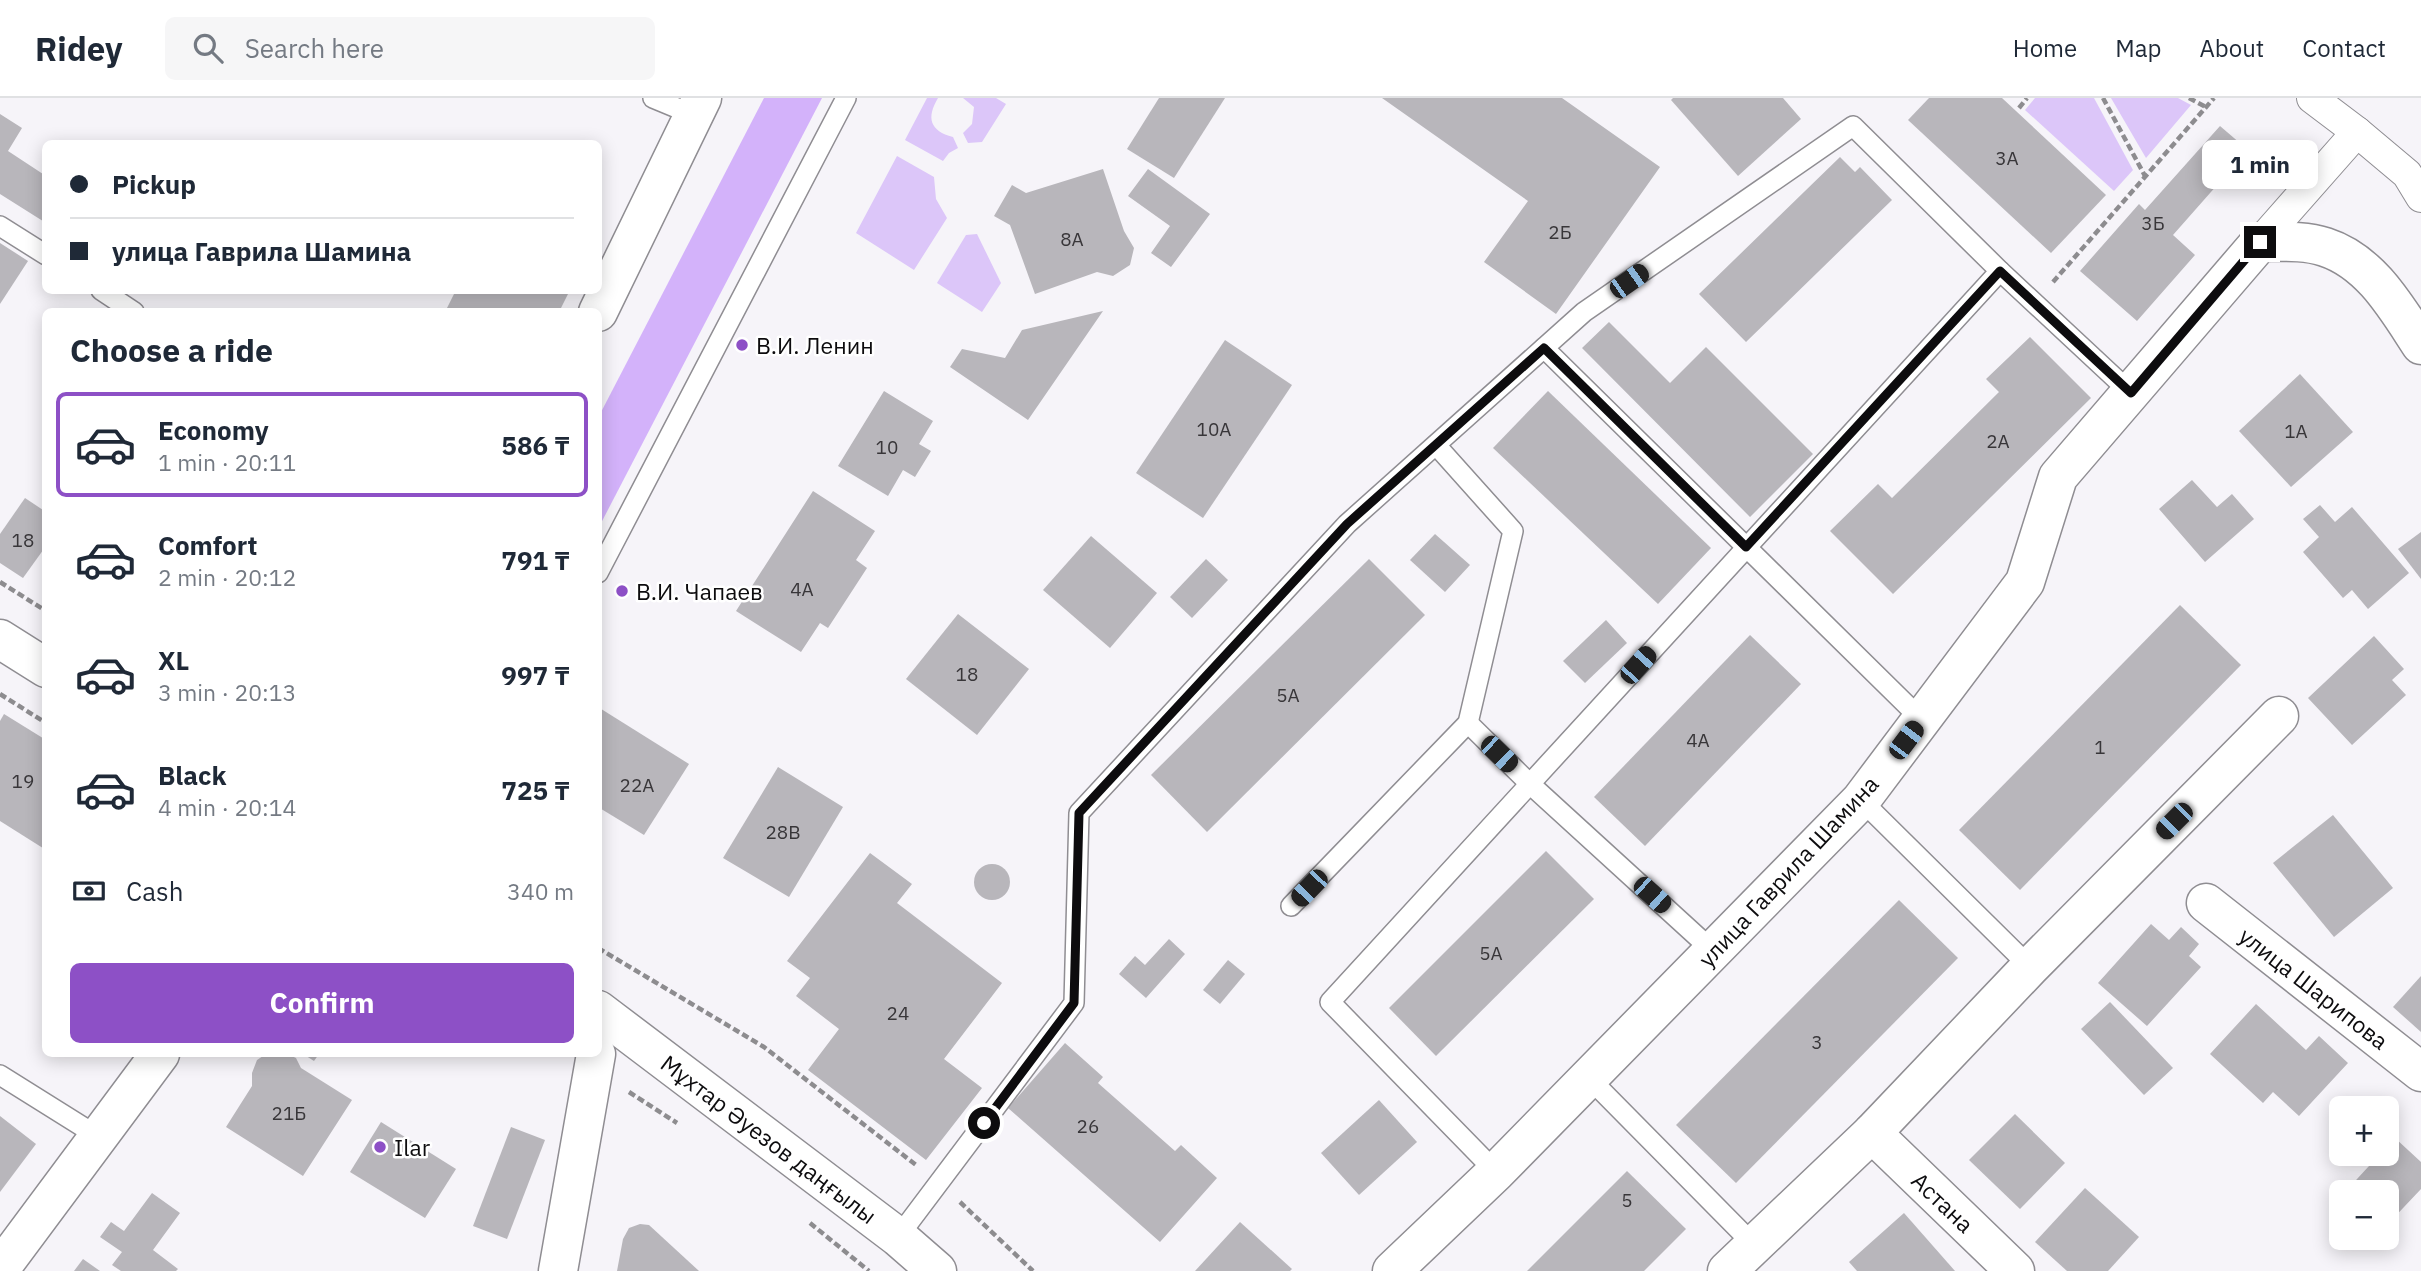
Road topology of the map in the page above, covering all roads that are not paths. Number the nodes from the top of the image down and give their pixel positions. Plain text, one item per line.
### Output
1 (653, 98) edge
2 (846, 98) edge
3 (2312, 98) edge
4 (698, 107) edge
5 (2357, 132) junction
6 (2421, 197) edge
7 (0, 226) edge
8 (2260, 242) junction
9 (42, 252) edge
10 (2000, 271) junction
11 (107, 294) edge
12 (128, 308) edge
13 (600, 308) edge
14 (2421, 345) edge
15 (1544, 348) junction
16 (2131, 393) junction
17 (1436, 445) junction
18 (1746, 547) junction
19 (602, 565) edge
20 (0, 639) edge
21 (42, 665) edge
22 (2279, 716) dead end
23 (1922, 720) junction
24 (1468, 723) junction
25 (1530, 784) junction
26 (1861, 800) junction
27 (2206, 903) dead end
28 (1291, 906) dead end
29 (1713, 951) junction
30 (2030, 967) junction
31 (602, 1040) edge
32 (158, 1057) edge
33 (595, 1057) edge
34 (2421, 1072) edge
35 (0, 1076) edge
36 (1589, 1078) junction
37 (1872, 1133) junction
38 (99, 1136) junction
39 (1496, 1172) junction
40 (898, 1237) junction
41 (1755, 1245) junction
42 (0, 1269) edge
43 (558, 1271) edge
44 (937, 1271) edge
45 (1392, 1271) edge
46 (1727, 1271) edge
47 (2015, 1271) edge

1 - 4 lane
2 - 19 lane
3 - 5 street
4 - 13 street
5 - 6 street
5 - 8 street, улица Гаврила Шамина
7 - 9 lane
8 - 14 street
8 - 16 street, улица Гаврила Шамина
10 - 15 lane
10 - 16 lane
10 - 18 lane
11 - 12 lane
15 - 17 lane
15 - 18 lane
16 - 23 street, улица Гаврила Шамина
17 - 24 lane
17 - 40 lane
18 - 23 lane
18 - 25 lane
20 - 21 street
22 - 30 street
23 - 26 street, улица Гаврила Шамина
24 - 25 lane
24 - 28 lane
25 - 29 lane
25 - 39 lane
26 - 29 street, улица Гаврила Шамина
26 - 30 lane
27 - 34 street, улица Шарипова
29 - 36 street, улица Гаврила Шамина
30 - 37 street
31 - 40 street, Мұхтар Әуезов даңғылы
32 - 38 street
33 - 43 street
35 - 38 lane
36 - 39 street, улица Гаврила Шамина
36 - 41 lane
37 - 41 street
37 - 47 street, Астана
38 - 42 street
39 - 45 street, улица Гаврила Шамина
40 - 44 street, Мұхтар Әуезов даңғылы
41 - 46 street

